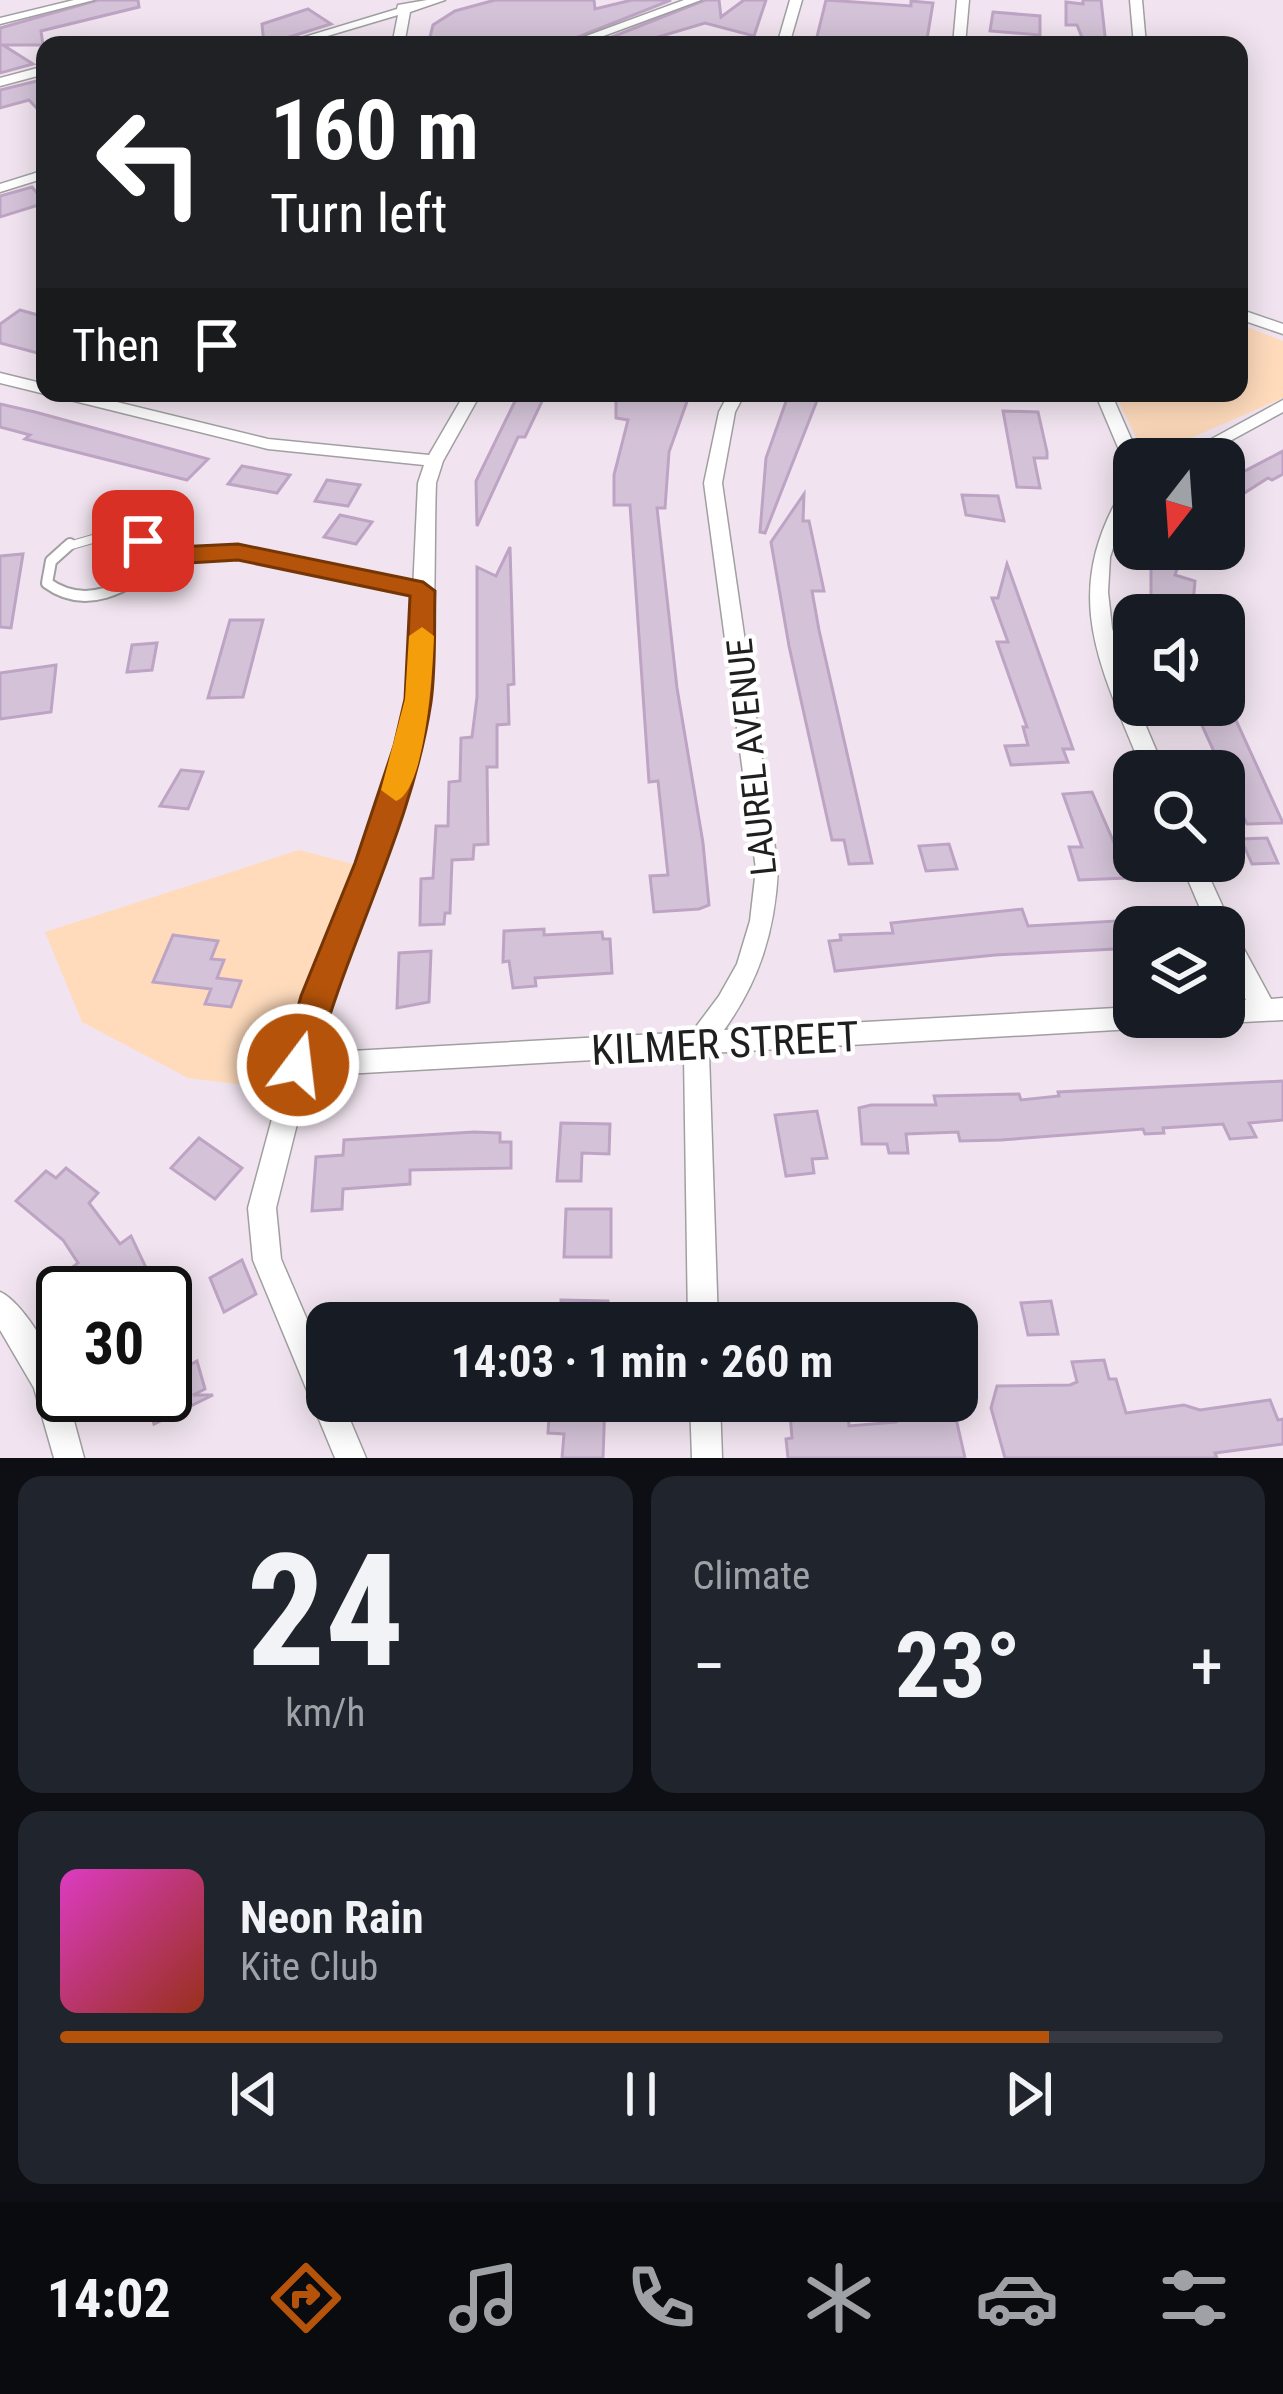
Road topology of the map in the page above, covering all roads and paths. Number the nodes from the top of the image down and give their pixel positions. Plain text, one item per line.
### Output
1 (88, 0) edge
2 (390, 0) edge
3 (440, 0) edge
4 (695, 0) edge
5 (796, 0) edge
6 (963, 0) edge
7 (1136, 0) edge
8 (405, 10) junction
9 (0, 21) edge
10 (315, 36) edge
11 (400, 36) edge
12 (593, 36) edge
13 (786, 36) edge
14 (960, 36) edge
15 (1139, 36) edge
16 (36, 72) edge
17 (0, 82) edge
18 (36, 177) edge
19 (0, 188) edge
20 (1248, 317) edge
21 (1283, 329) edge
22 (0, 378) edge
23 (36, 387) edge
24 (98, 402) edge
25 (467, 402) edge
26 (732, 402) edge
27 (1107, 402) edge
28 (1283, 405) edge
29 (1123, 438) edge
30 (1222, 438) edge
31 (434, 461) junction
32 (1113, 521) edge
33 (172, 556) junction
34 (423, 591) junction
35 (1146, 750) edge
36 (1245, 965) edge
37 (1274, 1009) edge
38 (1113, 1019) edge
39 (696, 1046) junction
40 (298, 1065) junction
41 (703, 1302) edge
42 (0, 1306) edge
43 (706, 1422) edge
44 (69, 1458) edge
45 (351, 1458) edge
46 (707, 1458) edge

1 - 9 street
2 - 8 street
3 - 8 street
4 - 12 street
5 - 13 street
6 - 14 street
7 - 15 street
8 - 10 street
8 - 11 street
16 - 17 street
18 - 19 street
20 - 21 street
22 - 23 street
24 - 31 street
25 - 31 street
26 - 39 street, LAUREL AVENUE
27 - 29 street
28 - 30 street
31 - 34 street
32 - 35 street
33 - 33 lane
33 - 34 lane
34 - 40 street
36 - 37 street
38 - 39 street, KILMER STREET
39 - 40 street, KILMER STREET
39 - 41 street
40 - 45 street
42 - 44 street
43 - 46 street

